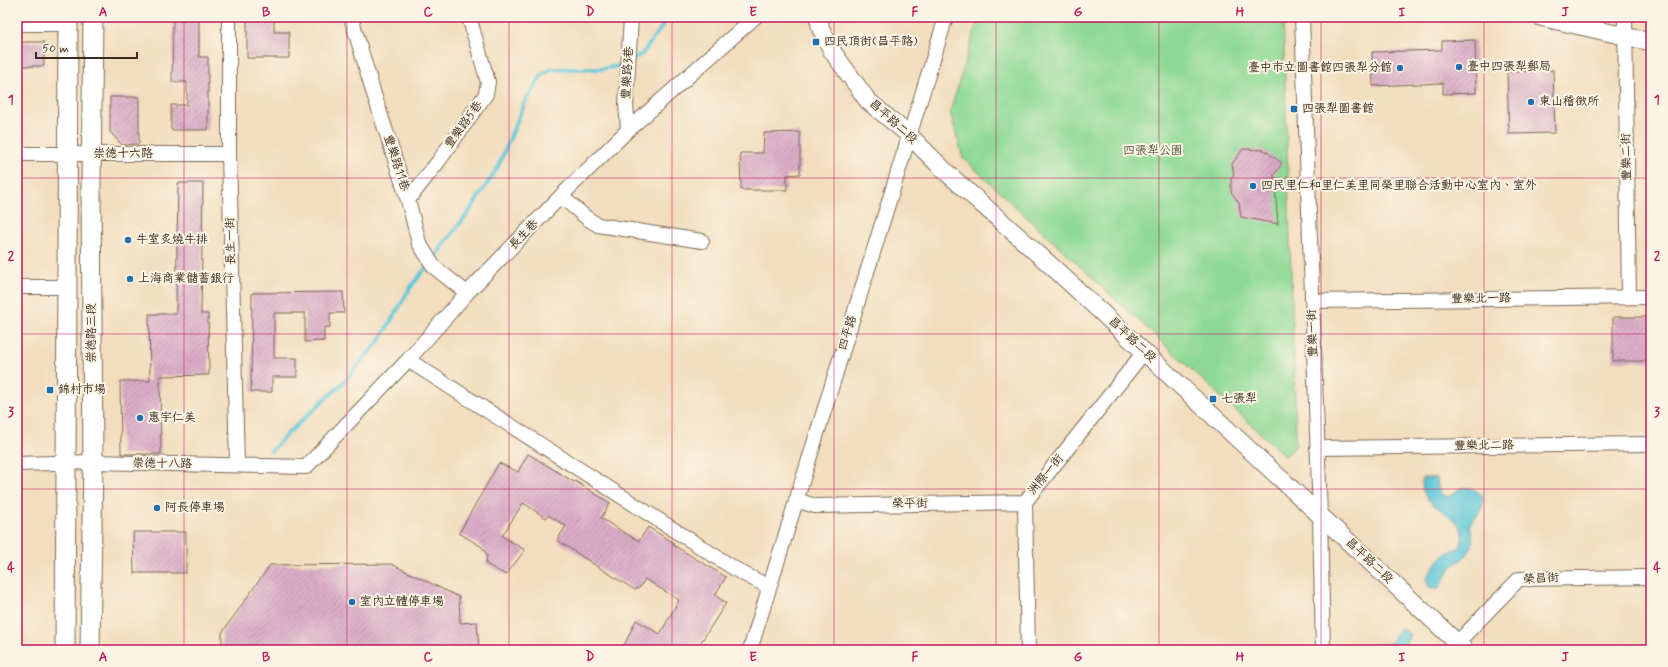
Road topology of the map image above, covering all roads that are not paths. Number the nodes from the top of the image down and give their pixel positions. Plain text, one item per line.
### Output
1 (93, 17) edge
2 (229, 17) edge
3 (351, 17) edge
4 (469, 17) edge
5 (631, 17) edge
6 (755, 17) edge
7 (818, 17) edge
8 (946, 17) edge
9 (1302, 17) edge
10 (1540, 17) edge
11 (1625, 17) edge
12 (68, 20) edge
13 (17, 24) edge
14 (1625, 36) junction
15 (1651, 42) edge
16 (628, 130) junction
17 (909, 135) junction
18 (17, 154) edge
19 (68, 154) junction
20 (92, 154) junction
21 (229, 154) junction
22 (561, 196) junction
23 (408, 200) junction
24 (702, 241) dead end
25 (17, 287) edge
26 (67, 287) junction
27 (467, 294) junction
28 (1629, 297) junction
29 (1651, 297) edge
30 (1312, 301) junction
31 (1144, 352) junction
32 (408, 360) junction
33 (1651, 444) edge
34 (1317, 448) junction
35 (68, 462) junction
36 (93, 462) junction
37 (17, 464) edge
38 (237, 465) junction
39 (306, 466) joint
40 (796, 500) junction
41 (1025, 502) junction
42 (1320, 516) junction
43 (1651, 577) edge
44 (769, 587) junction
45 (1461, 647) edge
46 (65, 650) edge
47 (90, 650) edge
48 (750, 650) edge
49 (1028, 650) edge
50 (1323, 650) edge

1 - 20 main road, 崇德路三段
2 - 21 street, 長生一街
3 - 23 street, 豐樂路11巷
4 - 23 street, 豐樂路5巷
5 - 16 street, 豐樂路3巷
6 - 16 street, 長生巷
7 - 17 street, 昌平路二段
8 - 17 street, 四平路
9 - 30 street, 豐樂一街
10 - 14 street
11 - 14 street, 豐樂二街
12 - 13 street
12 - 19 main road, 崇德路三段
14 - 15 street
14 - 28 street, 豐樂二街
16 - 22 street, 長生巷
17 - 31 street, 昌平路二段
17 - 40 street, 四平路
18 - 19 street, 崇德十六路
19 - 20 street, 崇德十六路
19 - 26 main road, 崇德路三段
20 - 21 street, 崇德十六路
20 - 36 main road, 崇德路三段
21 - 38 street, 長生一街
22 - 24 street
22 - 27 street, 長生巷
23 - 27 street, 豐樂路11巷
25 - 26 street
26 - 35 main road, 崇德路三段
27 - 32 street, 長生巷
28 - 29 street, 豐樂北一路
28 - 30 street, 豐樂北一路
30 - 34 street, 豐樂一街
31 - 41 street, 洲際一街
31 - 42 street, 昌平路二段
32 - 39 street, 長生巷
32 - 44 street
33 - 34 street, 豐樂北二路
34 - 42 street, 豐樂一街
35 - 36 street, 崇德十八路
35 - 37 street, 崇德十八路
35 - 46 main road, 崇德路三段
36 - 38 street, 崇德十八路
36 - 47 main road, 崇德路三段
38 - 39 street, 崇德十八路
40 - 41 street, 榮平街
40 - 44 street, 四平路
41 - 49 street, 洲際一街
42 - 45 street, 昌平路二段
42 - 50 street, 豐樂一街
43 - 45 street, 榮昌街
44 - 48 street, 四平路

